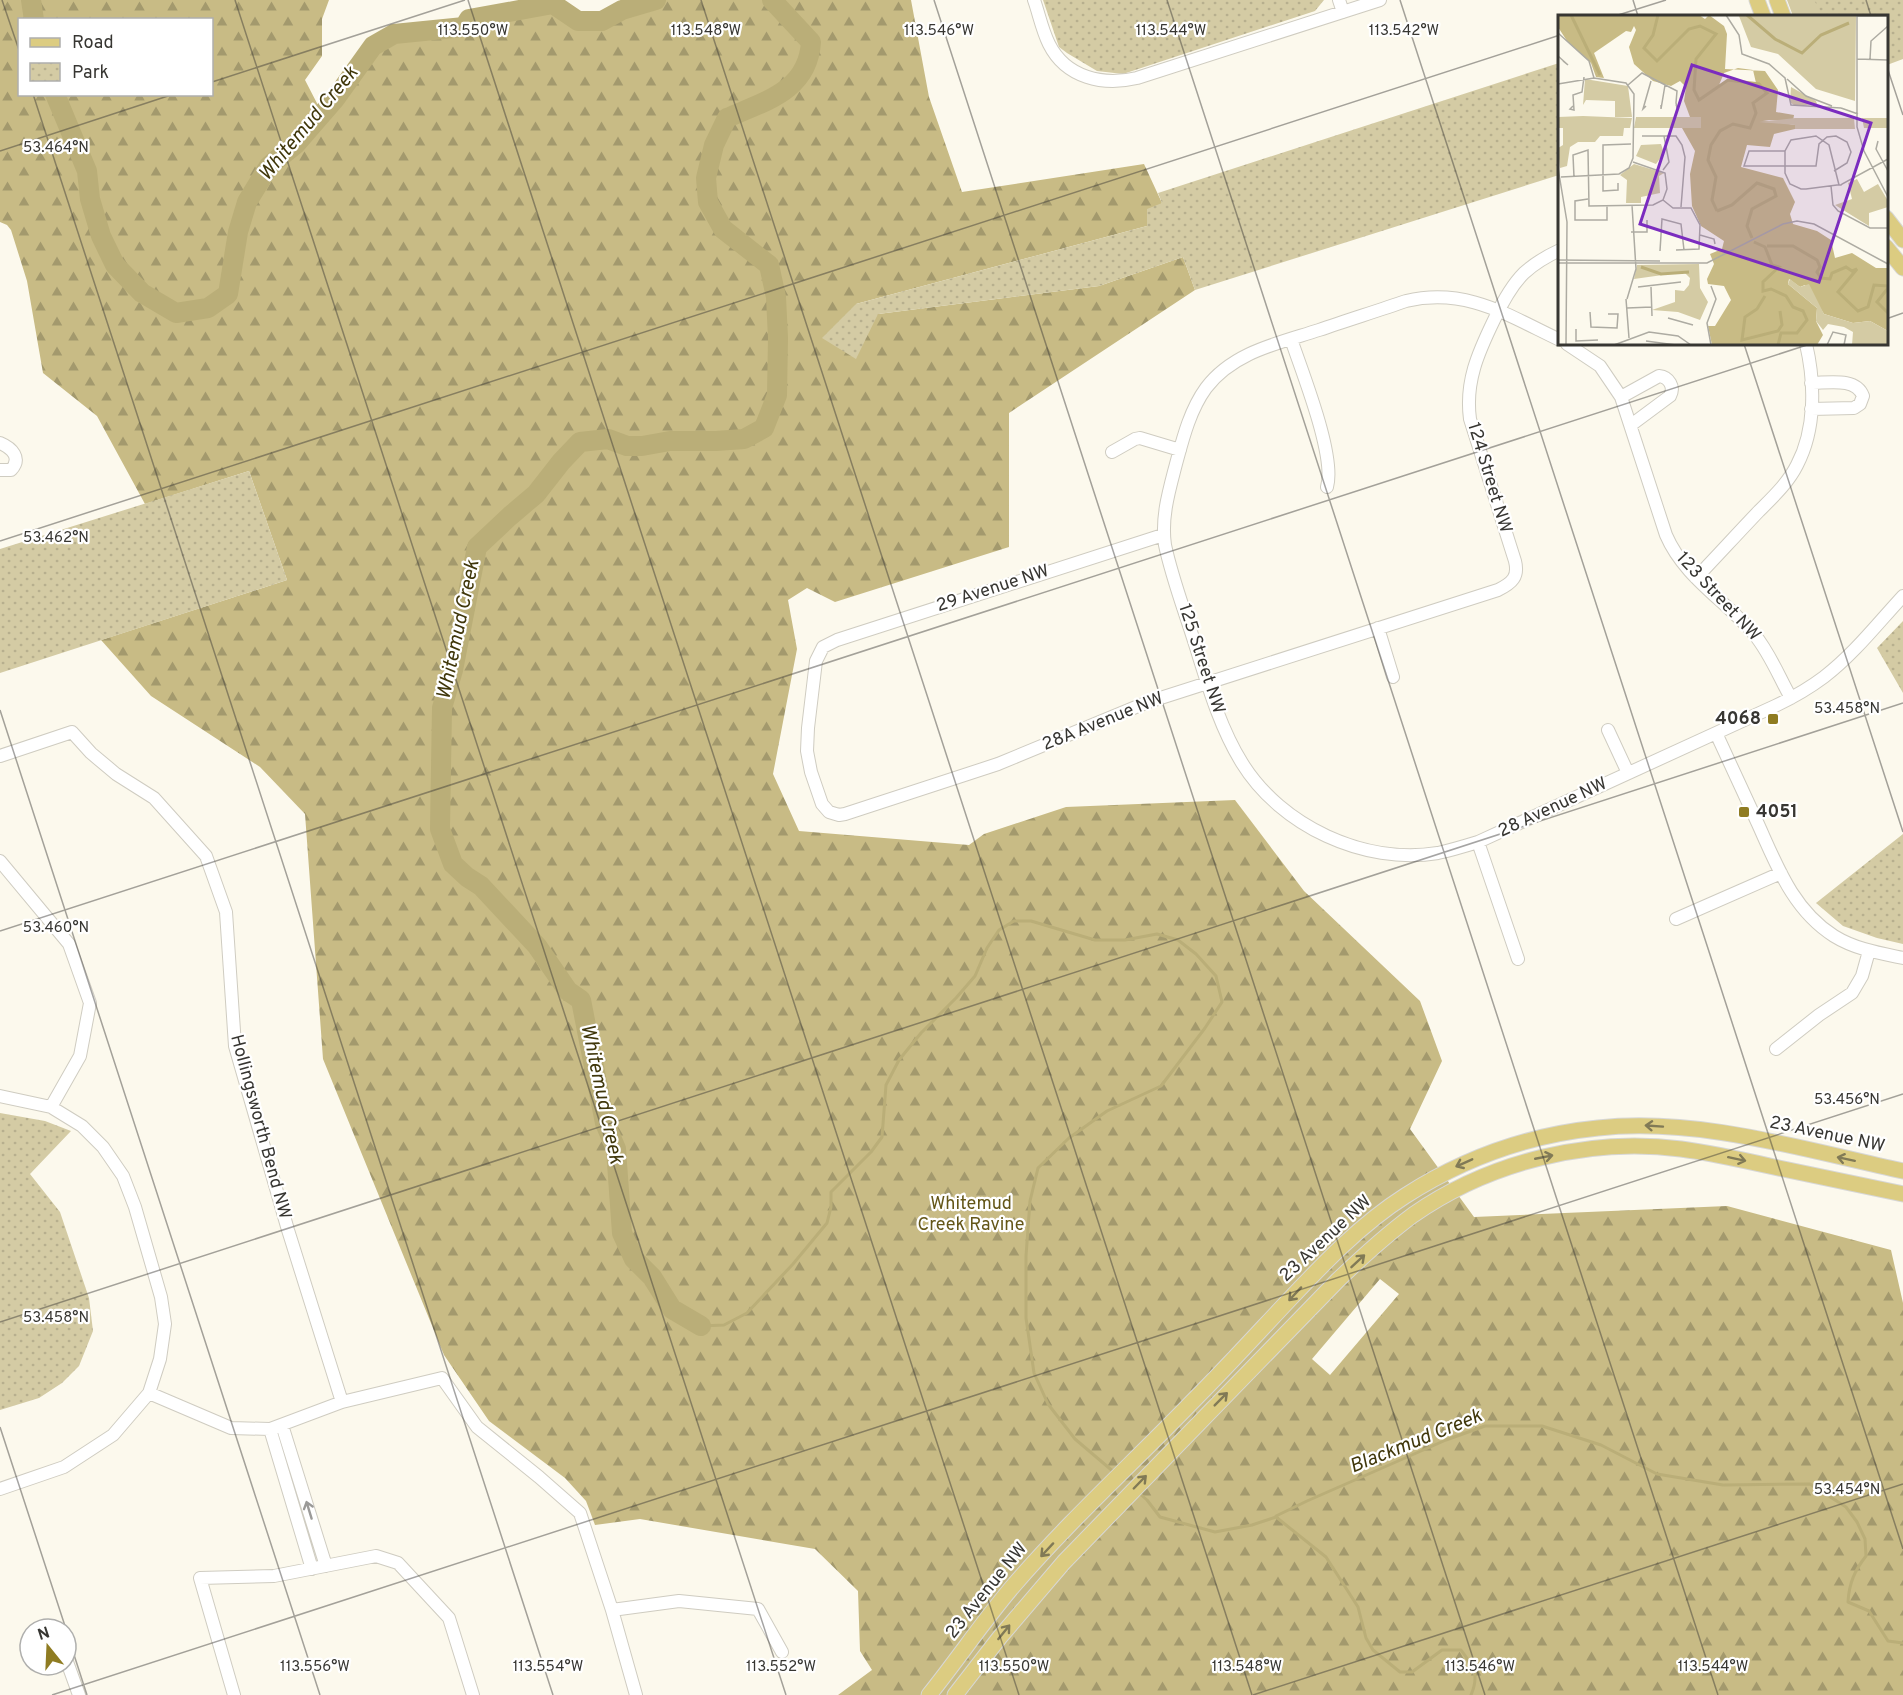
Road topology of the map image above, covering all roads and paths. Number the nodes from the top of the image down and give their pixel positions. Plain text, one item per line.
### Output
1 (1034, 0) edge
2 (1380, 0) edge
3 (1757, 0) edge
4 (1778, 0) edge
5 (1341, 6) edge
6 (1763, 15) edge
7 (1784, 15) edge
8 (1888, 219) edge
9 (1903, 240) edge
10 (1888, 248) edge
11 (1558, 251) edge
12 (1903, 268) edge
13 (1498, 311) junction
14 (1291, 339) junction
15 (1558, 339) edge
16 (1568, 345) edge
17 (1806, 345) edge
18 (1811, 383) junction
19 (1621, 398) junction
20 (1811, 410) junction
21 (1631, 425) junction
22 (0, 443) edge
23 (1180, 450) junction
24 (1112, 452) dead end
25 (0, 470) edge
26 (1327, 487) dead end
27 (1163, 535) junction
28 (1515, 578) joint
29 (1696, 578) junction
30 (1903, 596) edge
31 (1378, 628) junction
32 (1393, 677) dead end
33 (1208, 683) junction
34 (1791, 698) junction
35 (1608, 730) dead end
36 (1716, 733) junction
37 (0, 756) edge
38 (1628, 773) junction
39 (829, 812) joint
40 (1478, 842) junction
41 (1395, 854) joint
42 (0, 861) edge
43 (1781, 873) junction
44 (1676, 919) dead end
45 (1869, 951) junction
46 (1903, 958) edge
47 (1518, 959) dead end
48 (1776, 1049) dead end
49 (0, 1096) edge
50 (51, 1107) junction
51 (1903, 1171) edge
52 (1903, 1194) edge
53 (149, 1394) junction
54 (342, 1402) junction
55 (276, 1427) junction
56 (0, 1489) edge
57 (326, 1566) junction
58 (312, 1569) junction
59 (612, 1610) junction
60 (782, 1652) dead end
61 (72, 1677) edge
62 (79, 1695) edge
63 (234, 1695) edge
64 (473, 1695) edge
65 (636, 1695) edge
66 (929, 1695) edge
67 (956, 1695) edge

1 - 5 street
2 - 5 street
3 - 6 main road
4 - 7 main road
8 - 9 main road
10 - 12 main road
11 - 13 street, 124 Street NW
13 - 14 street, 125 Street NW
13 - 15 street
13 - 28 street, 124 Street NW
14 - 23 street, 125 Street NW
14 - 26 street
16 - 19 street, 123 Street NW
17 - 18 street
18 - 20 street
18 - 20 street
19 - 21 street, 123 Street NW
19 - 21 street
20 - 29 street
21 - 29 street, 123 Street NW
22 - 25 street
23 - 24 street
23 - 27 street, 125 Street NW
27 - 33 street, 125 Street NW
27 - 39 street, 29 Avenue NW
28 - 31 street, 28A Avenue NW
29 - 34 street, 123 Street NW
30 - 34 street, 28 Avenue NW
31 - 32 street
31 - 33 street, 28A Avenue NW
33 - 39 street, 28A Avenue NW
33 - 41 street, 125 Street NW
34 - 36 street, 28 Avenue NW
35 - 38 street, 28 Avenue NW
36 - 38 street, 28 Avenue NW
36 - 43 street
37 - 54 street, Hollingsworth Bend NW
38 - 40 street, 28 Avenue NW
40 - 41 street, 28 Avenue NW
40 - 47 street, 28 Avenue NW
42 - 50 street
43 - 44 street
43 - 45 street
45 - 46 street
45 - 48 street
49 - 50 street
50 - 53 street
51 -> 66 main road, 23 Avenue NW
67 -> 52 main road, 23 Avenue NW
53 - 55 street
53 - 56 street
54 - 55 street
54 - 59 street
57 -> 55 street
55 - 58 street
57 - 58 street
57 - 64 street
58 - 63 street
59 - 60 street
59 - 65 street
61 - 62 street

